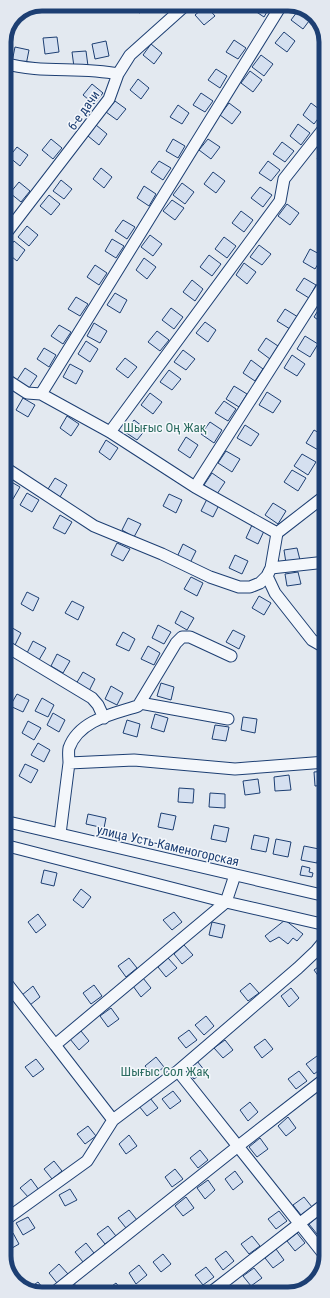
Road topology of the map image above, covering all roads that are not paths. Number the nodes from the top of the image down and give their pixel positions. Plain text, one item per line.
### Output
1 (178, 11) edge
2 (278, 11) edge
3 (11, 65) edge
4 (118, 74) junction
5 (319, 135) edge
6 (11, 227) edge
7 (319, 294) edge
8 (11, 383) edge
9 (41, 394) junction
10 (110, 432) junction
11 (11, 472) edge
12 (195, 487) junction
13 (319, 501) edge
14 (277, 533) junction
15 (319, 563) edge
16 (269, 572) junction
17 (319, 644) edge
18 (11, 649) edge
19 (231, 656) dead end
20 (140, 703) junction
21 (104, 718) junction
22 (228, 719) dead end
23 (69, 763) junction
24 (319, 763) edge
25 (11, 823) edge
26 (60, 834) junction
27 (11, 847) edge
28 (235, 875) junction
29 (319, 894) edge
30 (226, 902) junction
31 (319, 923) edge
32 (319, 946) edge
33 (11, 990) edge
34 (55, 1045) junction
35 (178, 1071) junction
36 (319, 1083) edge
37 (113, 1120) junction
38 (237, 1147) junction
39 (319, 1208) edge
40 (11, 1216) edge
41 (300, 1223) junction
42 (319, 1248) edge
43 (61, 1287) edge
44 (218, 1287) edge

1 - 4 street, 6-е дачи
2 - 9 street
3 - 4 street
4 - 6 street, 6-е дачи
5 - 10 street
7 - 12 street
8 - 9 street
9 - 10 street
10 - 12 street
11 - 16 street
12 - 14 street
13 - 14 street
14 - 16 street
15 - 16 street
16 - 17 street
18 - 21 street
19 - 20 street
20 - 21 street
20 - 22 street
21 - 23 street
23 - 24 street
23 - 26 street
25 - 26 street, улица Усть-Каменогорская
26 - 28 street, улица Усть-Каменогорская
27 - 30 street
28 - 29 street, улица Усть-Каменогорская
28 - 30 street
30 - 31 street
30 - 34 street
32 - 35 street
33 - 34 street
34 - 37 street
35 - 37 street
35 - 38 street
36 - 38 street
37 - 40 street
38 - 41 street
38 - 43 street
39 - 41 street
41 - 42 street
41 - 44 street

